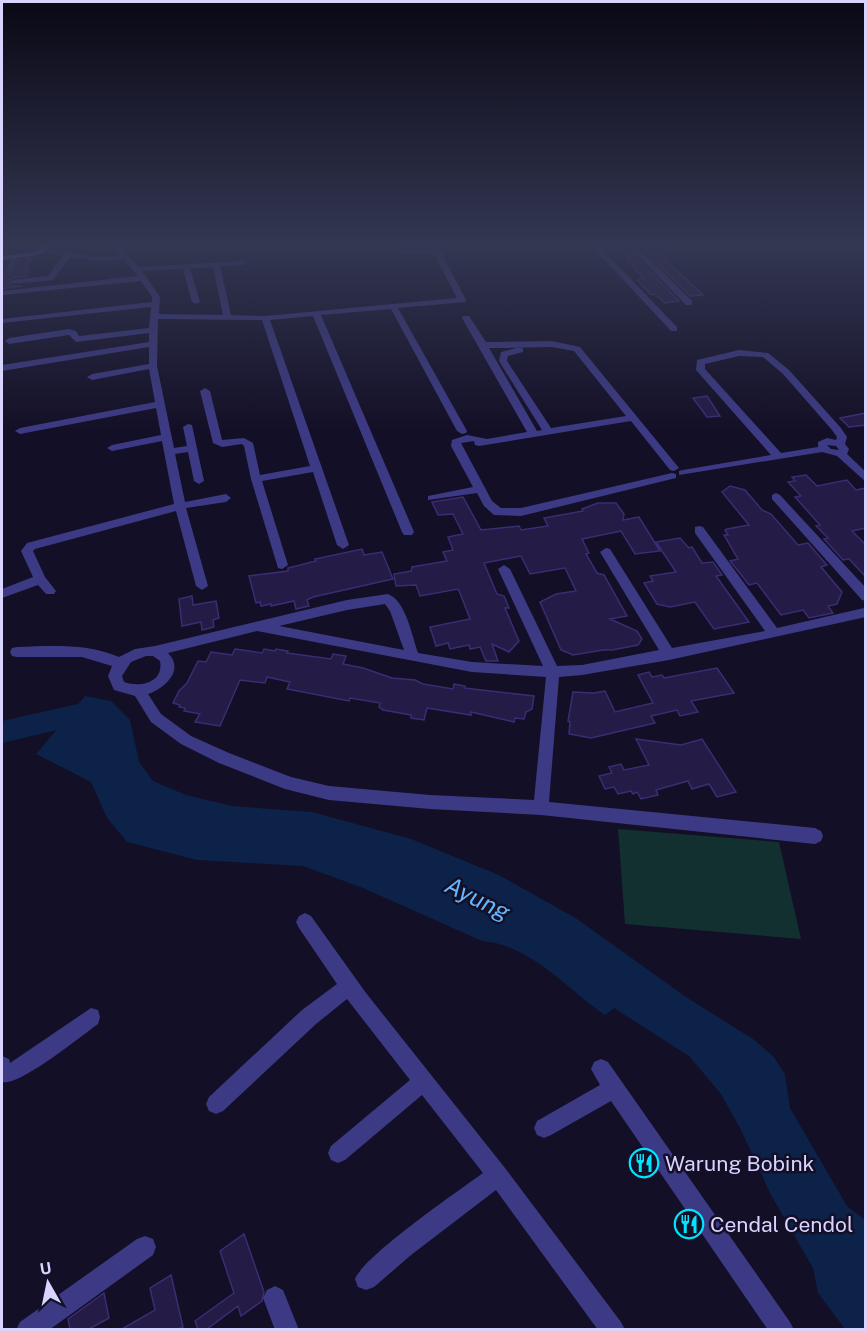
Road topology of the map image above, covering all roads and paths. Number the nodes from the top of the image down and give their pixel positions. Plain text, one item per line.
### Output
1 (138, 306) edge
2 (156, 306) edge
3 (225, 306) edge
4 (392, 306) edge
5 (393, 306) edge
6 (652, 306) edge
7 (316, 314) junction
8 (154, 316) junction
9 (227, 316) junction
10 (265, 318) junction
11 (466, 318) dead end
12 (2, 321) edge
13 (153, 330) junction
14 (674, 330) dead end
15 (9, 341) dead end
16 (152, 344) junction
17 (483, 345) junction
18 (523, 346) junction
19 (504, 364) junction
20 (493, 365) junction
21 (153, 366) junction
22 (2, 368) edge
23 (92, 376) dead end
24 (205, 391) dead end
25 (161, 404) junction
26 (631, 418) junction
27 (188, 427) dead end
28 (20, 431) dead end
29 (462, 431) dead end
30 (548, 431) junction
31 (533, 433) junction
32 (167, 437) junction
33 (112, 448) dead end
34 (192, 448) junction
35 (840, 448) junction
36 (170, 452) junction
37 (779, 457) junction
38 (315, 468) junction
39 (676, 473) junction
40 (256, 479) junction
41 (866, 479) edge
42 (199, 481) dead end
43 (480, 489) junction
44 (776, 497) dead end
45 (226, 498) dead end
46 (432, 498) dead end
47 (180, 506) junction
48 (699, 530) dead end
49 (408, 532) dead end
50 (344, 545) dead end
51 (606, 552) dead end
52 (282, 565) dead end
53 (504, 569) dead end
54 (40, 579) junction
55 (202, 586) dead end
56 (50, 591) dead end
57 (2, 594) edge
58 (865, 606) edge
59 (255, 627) junction
60 (774, 634) junction
61 (155, 651) junction
62 (17, 652) dead end
63 (669, 655) junction
64 (413, 657) junction
65 (120, 664) junction
66 (553, 672) junction
67 (139, 691) junction
68 (542, 808) junction
69 (815, 836) dead end
70 (305, 922) dead end
71 (350, 985) junction
72 (91, 1017) dead end
73 (2, 1066) edge
74 (601, 1070) dead end
75 (424, 1081) junction
76 (614, 1088) junction
77 (216, 1104) dead end
78 (544, 1128) dead end
79 (338, 1153) dead end
80 (498, 1175) junction
81 (145, 1247) dead end
82 (366, 1279) dead end
83 (275, 1298) dead end
84 (28, 1329) edge
85 (287, 1329) edge
86 (613, 1329) edge
87 (782, 1329) edge

1 - 12 street
2 - 8 street
3 - 9 street
4 - 7 street
5 - 29 street
6 - 14 street
7 - 10 street
7 - 49 street
8 - 9 street
8 - 13 street
9 - 10 street
10 - 38 street
11 - 17 street
13 - 15 street
13 - 16 street
16 - 21 street
16 - 22 street
17 - 18 street
17 - 20 street
18 - 19 street
18 - 26 street
19 - 20 street
19 - 30 street
20 - 31 street
21 - 23 street
21 - 25 street
24 - 40 street
25 - 28 street
25 - 32 street
26 - 30 street
26 - 39 street
27 - 34 street
30 - 31 street
31 - 43 street
32 - 33 street
32 - 36 street
34 - 36 street
34 - 42 street
35 - 37 street
35 - 37 street
35 - 41 street
36 - 47 street
37 - 39 street
38 - 40 street
38 - 50 street
39 - 43 street
40 - 52 street
43 - 46 street
44 - 58 street
45 - 47 street
47 - 54 street
47 - 55 street
48 - 60 street
51 - 63 street
53 - 66 street
54 - 56 street
54 - 57 street
58 - 60 street
59 - 61 street
59 - 64 street
59 - 64 street
60 - 63 street
61 - 65 street
61 - 67 street
62 - 65 street
63 - 66 street
64 - 66 street
65 - 67 street
66 - 68 street
67 - 68 street
68 - 69 street
70 - 71 street
71 - 75 street
71 - 77 street
72 - 73 street
74 - 76 street
75 - 79 street
75 - 80 street
76 - 78 street
76 - 87 street
80 - 82 street
80 - 86 street
81 - 84 street
83 - 85 street

